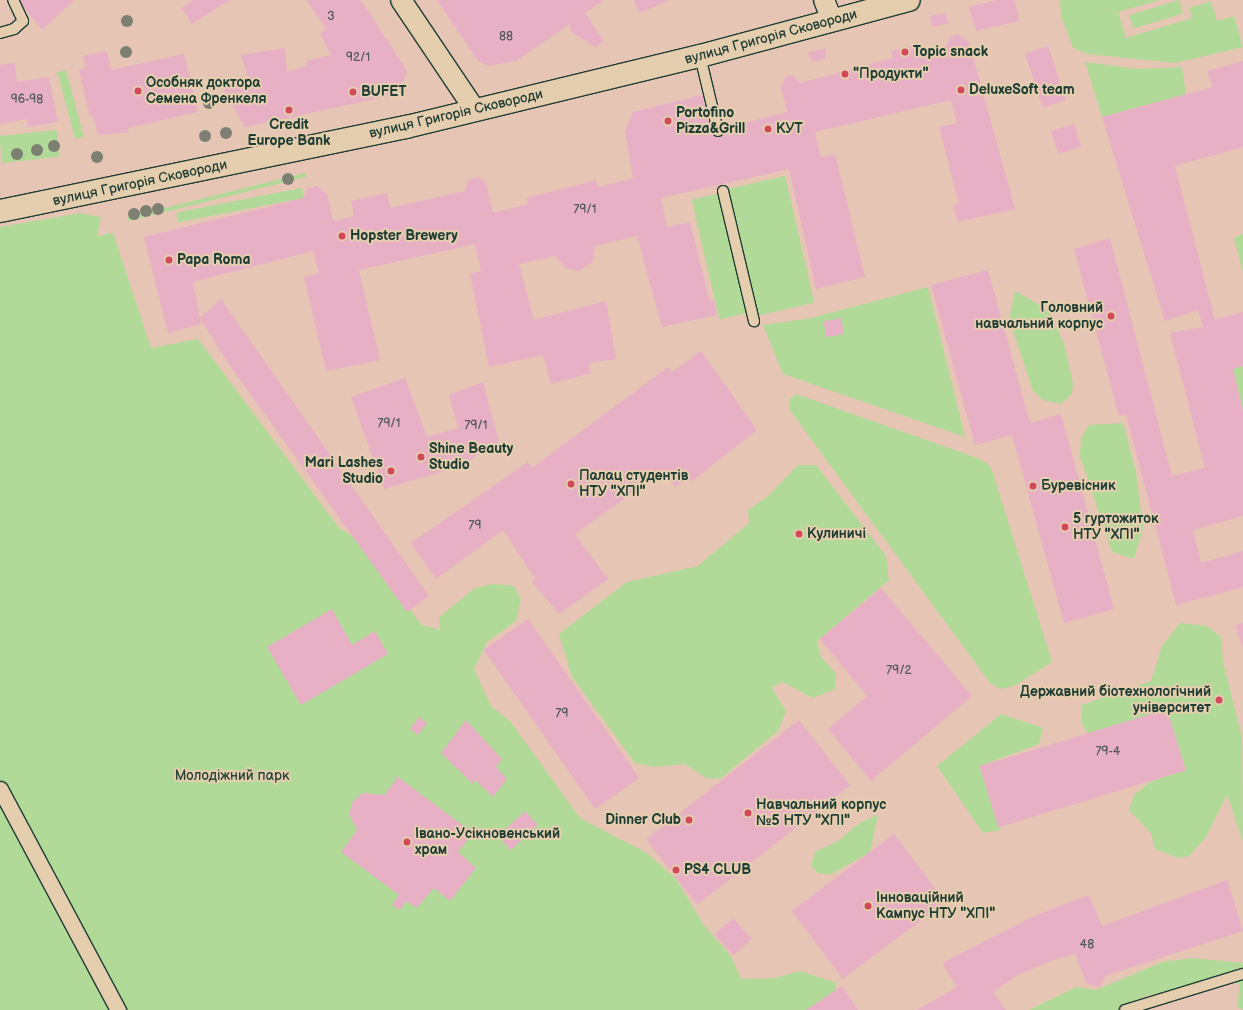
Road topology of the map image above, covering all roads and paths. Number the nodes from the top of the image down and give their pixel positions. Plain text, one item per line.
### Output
1 (14, 0) edge
2 (401, 0) edge
3 (824, 0) edge
4 (909, 0) edge
5 (832, 20) junction
6 (0, 33) edge
7 (700, 56) junction
8 (474, 110) junction
9 (718, 131) dead end
10 (723, 191) dead end
11 (0, 211) edge
12 (754, 321) dead end
13 (0, 789) edge
14 (1243, 974) edge
15 (118, 1010) edge
16 (1125, 1010) edge

1 - 6 lane
2 - 8 street
3 - 5 street
4 - 5 main road, вулиця Григорія Сковороди
5 - 7 main road, вулиця Григорія Сковороди
7 - 8 main road, вулиця Григорія Сковороди
7 - 9 lane
8 - 11 main road, вулиця Григорія Сковороди
10 - 12 lane
13 - 15 street
14 - 16 lane

